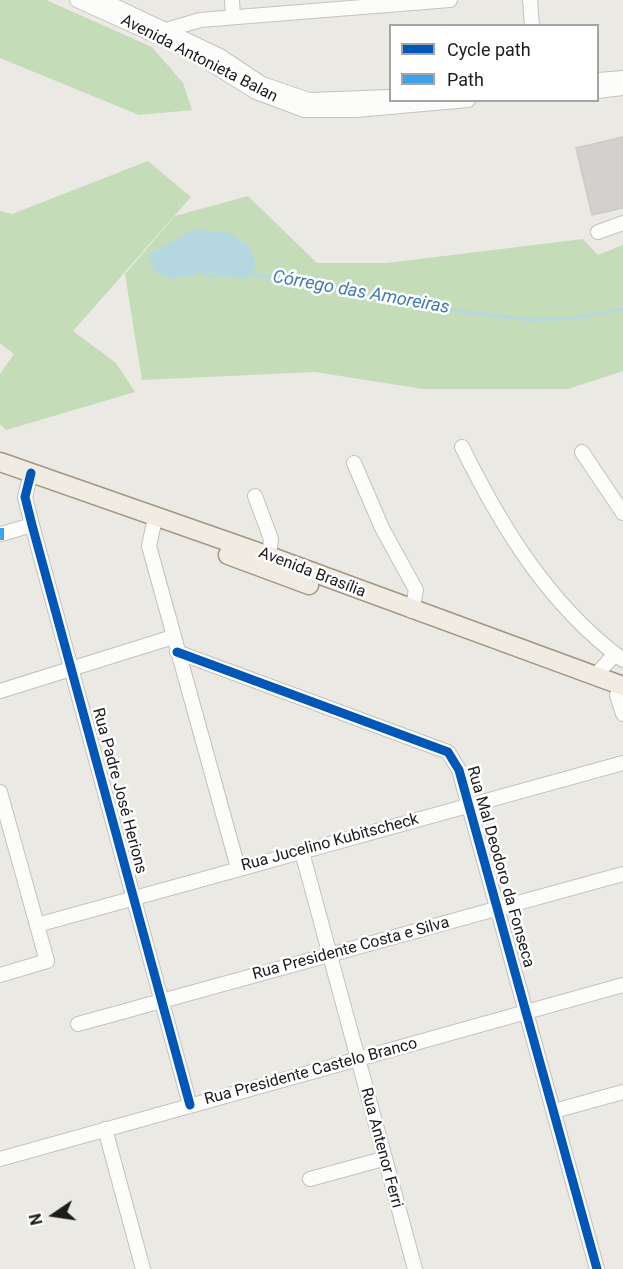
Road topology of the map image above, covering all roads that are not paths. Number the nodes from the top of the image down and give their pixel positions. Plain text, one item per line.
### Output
1 (76, 0) edge
2 (102, 0) edge
3 (232, 0) edge
4 (450, 0) edge
5 (530, 0) edge
6 (233, 17) junction
7 (531, 24) edge
8 (168, 29) junction
9 (153, 33) junction
10 (623, 78) edge
11 (599, 80) edge
12 (623, 88) edge
13 (599, 91) edge
14 (389, 97) edge
15 (446, 102) edge
16 (623, 223) edge
17 (598, 232) dead end
18 (462, 447) dead end
19 (582, 452) dead end
20 (0, 462) edge
21 (354, 463) dead end
22 (0, 475) edge
23 (29, 479) junction
24 (255, 496) dead end
25 (623, 513) edge
26 (31, 521) junction
27 (154, 523) junction
28 (1, 533) edge
29 (269, 556) junction
30 (412, 610) junction
31 (174, 637) junction
32 (177, 652) junction
33 (619, 657) edge
34 (70, 667) junction
35 (595, 676) junction
36 (0, 691) edge
37 (621, 693) edge
38 (623, 714) edge
39 (623, 763) edge
40 (0, 792) edge
41 (469, 805) junction
42 (302, 852) junction
43 (238, 868) junction
44 (623, 874) edge
45 (133, 898) junction
46 (497, 909) junction
47 (37, 925) junction
48 (329, 955) junction
49 (0, 975) edge
50 (623, 985) edge
51 (162, 1001) junction
52 (526, 1012) junction
53 (78, 1024) dead end
54 (357, 1059) junction
55 (623, 1092) edge
56 (190, 1105) junction
57 (554, 1111) junction
58 (105, 1129) junction
59 (0, 1159) edge
60 (383, 1159) junction
61 (310, 1179) dead end
62 (143, 1269) edge
63 (415, 1269) edge
64 (597, 1269) edge

1 - 9 street, Avenida Antonieta Balan
2 - 8 street, Avenida Antonieta Balan
3 - 6 street
4 - 6 street
5 - 7 street
6 - 8 street
8 - 9 street
8 - 14 street, Avenida Antonieta Balan
9 - 15 street, Avenida Antonieta Balan
10 - 11 street
12 - 13 street
16 - 17 street
18 - 33 street
19 - 25 street
20 - 23 main road, Avenida Brasília
21 - 30 street
22 - 23 main road, Avenida Brasília
23 - 26 street, Rua Padre José Herions
23 - 27 main road, Avenida Brasília
24 - 29 street
26 - 28 street
26 - 34 street, Rua Padre José Herions
27 - 29 main road, Avenida Brasília
27 - 31 street
27 - 37 main road, Avenida Brasília
29 - 30 main road, Avenida Brasília
30 - 35 main road, Avenida Brasília
31 - 32 street
31 - 34 street
32 - 41 street, Rua Mal Deodoro da Fonseca
32 - 43 street
33 - 35 street
34 - 36 street
34 - 45 street, Rua Padre José Herions
35 - 37 main road, Avenida Brasília
37 - 38 street
39 - 41 street, Rua Jucelino Kubitscheck
40 - 47 street
41 - 42 street, Rua Jucelino Kubitscheck
41 - 46 street, Rua Mal Deodoro da Fonseca
42 - 43 street, Rua Jucelino Kubitscheck
42 - 48 street, Rua Antenor Ferri
43 - 45 street, Rua Jucelino Kubitscheck
44 - 46 street, Rua Presidente Costa e Silva
45 - 47 street, Rua Jucelino Kubitscheck
45 - 51 street, Rua Padre José Herions
46 - 48 street, Rua Presidente Costa e Silva
46 - 52 street, Rua Mal Deodoro da Fonseca
47 - 49 street
48 - 51 street, Rua Presidente Costa e Silva
48 - 54 street, Rua Antenor Ferri
50 - 52 street, Rua Presidente Castelo Branco
51 - 53 street, Rua Presidente Costa e Silva
51 - 56 street, Rua Padre José Herions
52 - 54 street, Rua Presidente Castelo Branco
52 - 57 street, Rua Mal Deodoro da Fonseca
54 - 56 street, Rua Presidente Castelo Branco
54 - 60 street, Rua Antenor Ferri
55 - 57 street
56 - 58 street, Rua Presidente Castelo Branco
57 - 64 street, Rua Mal Deodoro da Fonseca
58 - 59 street, Rua Presidente Castelo Branco
58 - 62 street
60 - 61 street
60 - 63 street, Rua Antenor Ferri

